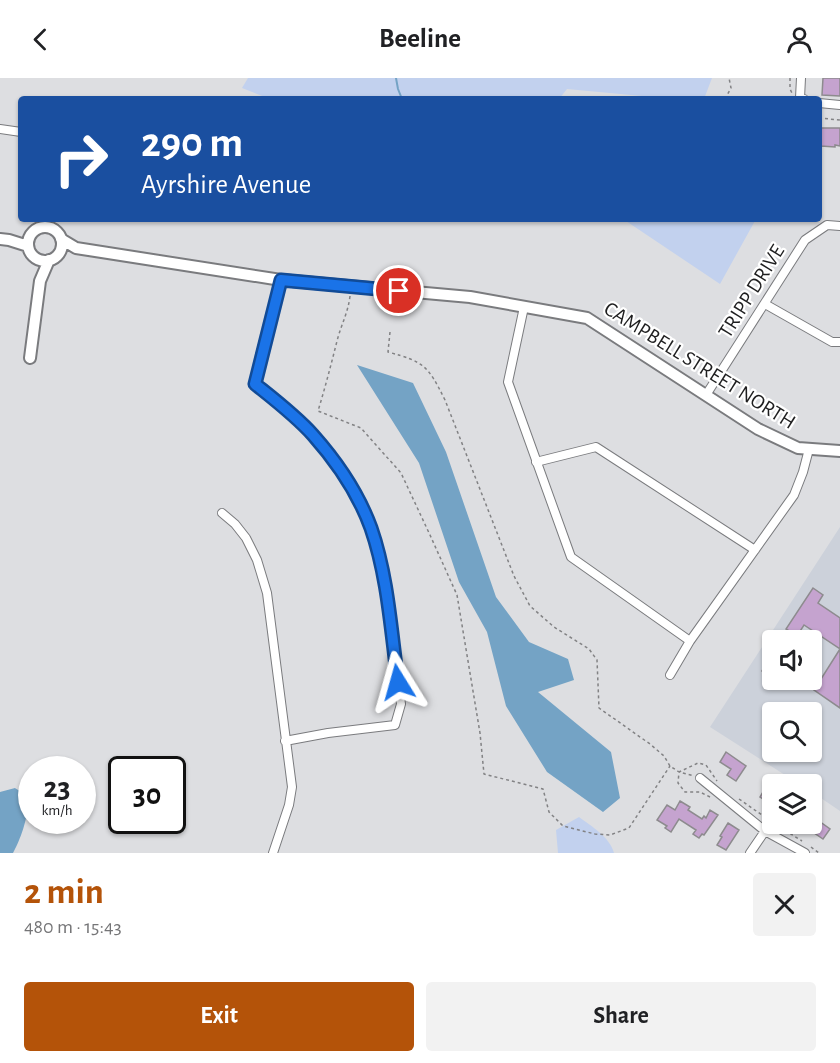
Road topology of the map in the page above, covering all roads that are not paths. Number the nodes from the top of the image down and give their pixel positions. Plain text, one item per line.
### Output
1 (801, 78) edge
2 (800, 96) edge
3 (822, 103) edge
4 (840, 105) edge
5 (0, 129) edge
6 (18, 132) edge
7 (840, 226) edge
8 (39, 229) edge
9 (4, 239) edge
10 (61, 239) junction
11 (76, 248) junction
12 (59, 253) junction
13 (34, 258) junction
14 (49, 260) junction
15 (281, 280) junction
16 (40, 281) junction
17 (765, 304) junction
18 (524, 307) junction
19 (840, 342) edge
20 (30, 358) dead end
21 (706, 395) junction
22 (809, 449) junction
23 (840, 451) edge
24 (536, 462) junction
25 (222, 513) dead end
26 (755, 550) junction
27 (690, 641) junction
28 (670, 675) dead end
29 (285, 741) junction
30 (700, 778) road end
31 (762, 829) edge
32 (763, 834) edge
33 (772, 834) edge
34 (808, 850) edge
35 (273, 853) edge
36 (750, 853) edge

1 - 2 street
3 - 4 street
5 - 6 street
7 - 17 street, TRIPP DRIVE
8 - 9 street
8 - 10 street
8 - 13 street
10 - 11 street, CAMPBELL STREET NORTH
10 - 12 street
11 - 12 street, CAMPBELL STREET NORTH
11 - 15 street, CAMPBELL STREET NORTH
12 - 14 street
13 - 14 street
13 - 16 street
14 - 16 street
15 - 18 street, CAMPBELL STREET NORTH
15 - 29 street
16 - 20 street
17 - 19 street
17 - 21 street, TRIPP DRIVE
18 - 21 street, CAMPBELL STREET NORTH
18 - 24 street
21 - 22 street, CAMPBELL STREET NORTH
22 - 23 street, CAMPBELL STREET NORTH
22 - 26 street
24 - 26 street
24 - 27 street
25 - 29 street
26 - 27 street
27 - 28 street
29 - 35 street
30 - 31 street
32 - 36 street
33 - 34 street

